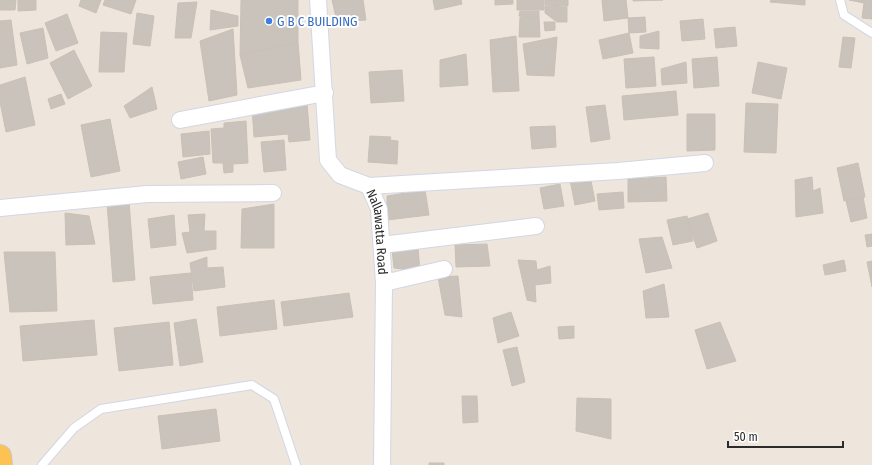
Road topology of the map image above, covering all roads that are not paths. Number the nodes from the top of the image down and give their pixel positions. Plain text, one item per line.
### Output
1 (318, 0) edge
2 (840, 0) edge
3 (872, 33) edge
4 (324, 93) junction
5 (180, 120) dead end
6 (705, 162) dead end
7 (369, 186) junction
8 (273, 193) dead end
9 (0, 208) edge
10 (536, 226) dead end
11 (382, 245) junction
12 (444, 269) dead end
13 (384, 283) junction
14 (0, 456) edge
15 (1, 465) edge
16 (42, 465) edge
17 (296, 465) edge
18 (382, 465) edge

1 - 4 street, Nallawatta Road
2 - 3 lane
4 - 5 street
4 - 7 street, Nallawatta Road
6 - 7 street
7 - 11 street, Nallawatta Road
8 - 9 street
10 - 11 street
11 - 13 street, Nallawatta Road
12 - 13 street
13 - 18 street, Nallawatta Road
14 - 15 main road
16 - 17 lane

